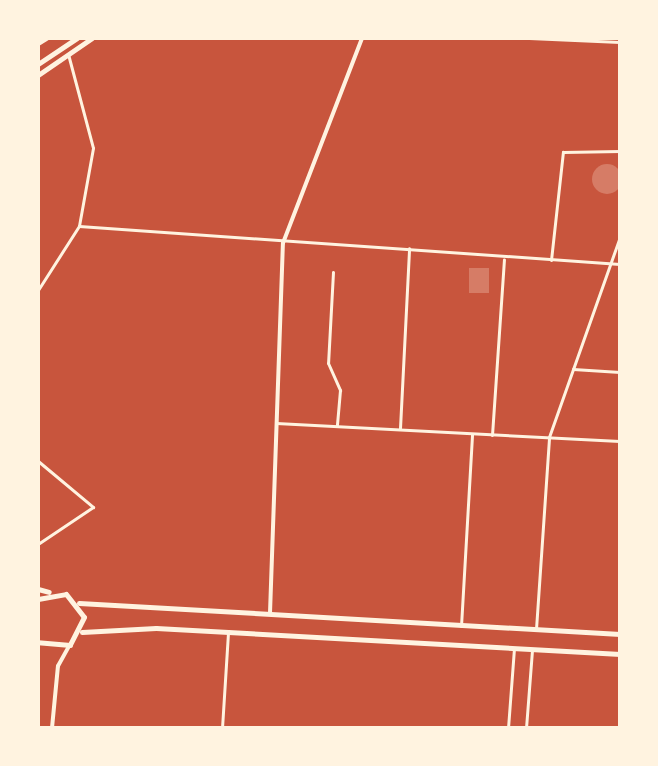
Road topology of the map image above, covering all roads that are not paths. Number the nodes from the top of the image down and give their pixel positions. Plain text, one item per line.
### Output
1 (46, 38) edge
2 (77, 38) edge
3 (92, 38) edge
4 (362, 38) edge
5 (529, 38) edge
6 (620, 42) edge
7 (38, 43) edge
8 (68, 54) junction
9 (38, 66) edge
10 (38, 75) edge
11 (620, 151) edge
12 (79, 226) junction
13 (620, 237) edge
14 (283, 243) junction
15 (409, 248) junction
16 (504, 258) junction
17 (551, 260) junction
18 (610, 264) junction
19 (620, 264) edge
20 (333, 272) dead end
21 (38, 290) edge
22 (573, 369) junction
23 (620, 372) edge
24 (276, 423) junction
25 (337, 426) junction
26 (400, 428) junction
27 (472, 434) junction
28 (492, 435) junction
29 (549, 437) junction
30 (620, 441) edge
31 (38, 461) edge
32 (38, 544) edge
33 (38, 589) edge
34 (50, 593) junction
35 (38, 599) edge
36 (79, 603) junction
37 (270, 616) junction
38 (461, 626) junction
39 (536, 629) junction
40 (228, 631) junction
41 (82, 632) junction
42 (620, 634) edge
43 (38, 642) edge
44 (70, 645) junction
45 (514, 648) junction
46 (532, 650) junction
47 (620, 654) edge
48 (52, 728) edge
49 (222, 728) edge
50 (508, 728) edge
51 (526, 728) edge

1 - 7 highway
2 - 9 highway
3 - 8 highway
4 - 14 street
5 - 6 street
8 - 10 highway
8 - 12 street
11 - 17 street
12 - 14 street
12 - 21 street
13 - 18 street
14 - 15 street
14 - 24 street
15 - 16 street
15 - 26 street
16 - 17 street
16 - 28 street
17 - 18 street
18 - 19 street
18 - 22 street
20 - 25 street
22 - 23 street
22 - 29 street
24 - 25 street
24 - 37 street
25 - 26 street
26 - 27 street
27 - 28 street
27 - 38 street
28 - 29 street
29 - 30 street
29 - 39 street
31 - 32 street
33 - 34 highway
34 - 35 highway
34 - 36 highway
36 - 37 highway
36 - 41 highway
37 - 38 highway
38 - 39 highway
39 - 42 highway
40 - 41 highway
40 - 45 highway
40 - 49 street
41 - 44 highway
43 - 44 highway
44 - 48 street
45 - 46 highway
45 - 50 street
46 - 47 highway
46 - 51 street

